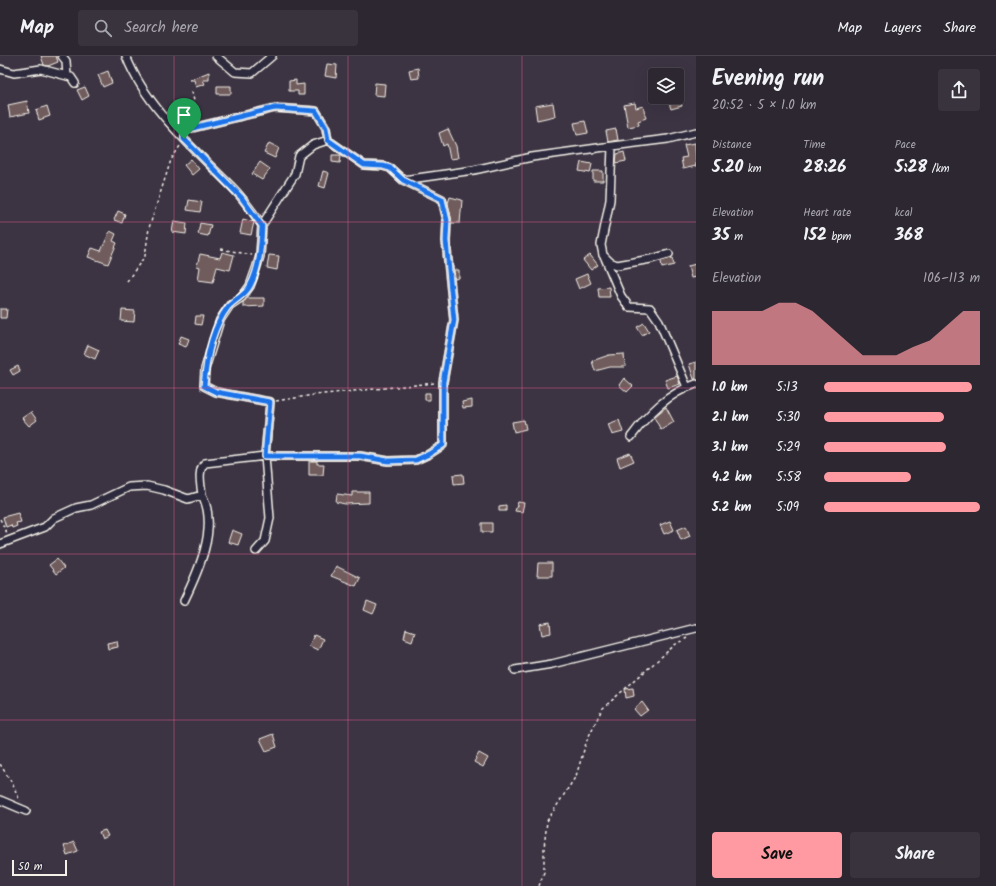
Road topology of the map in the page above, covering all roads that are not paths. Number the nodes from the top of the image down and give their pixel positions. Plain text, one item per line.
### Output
1 (62, 56) edge
2 (126, 56) edge
3 (216, 56) edge
4 (272, 56) edge
5 (0, 69) edge
6 (68, 76) junction
7 (75, 83) dead end
8 (184, 130) road end
9 (696, 132) edge
10 (328, 140) junction
11 (612, 146) junction
12 (403, 180) junction
13 (262, 226) junction
14 (669, 254) dead end
15 (603, 255) junction
16 (696, 384) edge
17 (687, 387) junction
18 (631, 437) dead end
19 (265, 456) junction
20 (202, 495) junction
21 (0, 544) edge
22 (256, 551) dead end
23 (184, 601) dead end
24 (696, 628) edge
25 (515, 670) dead end
26 (0, 800) edge
27 (26, 811) road end

1 - 6 street
2 - 13 street
3 - 4 street
5 - 6 street
6 - 7 street
8 - 10 street
9 - 11 street
10 - 12 street
10 - 13 street
11 - 12 street
11 - 15 street
12 - 19 street
13 - 19 street
14 - 15 street
15 - 17 street
16 - 17 street
17 - 18 street
19 - 20 street
19 - 22 street
20 - 21 street
20 - 23 street
24 - 25 street
26 - 27 street

